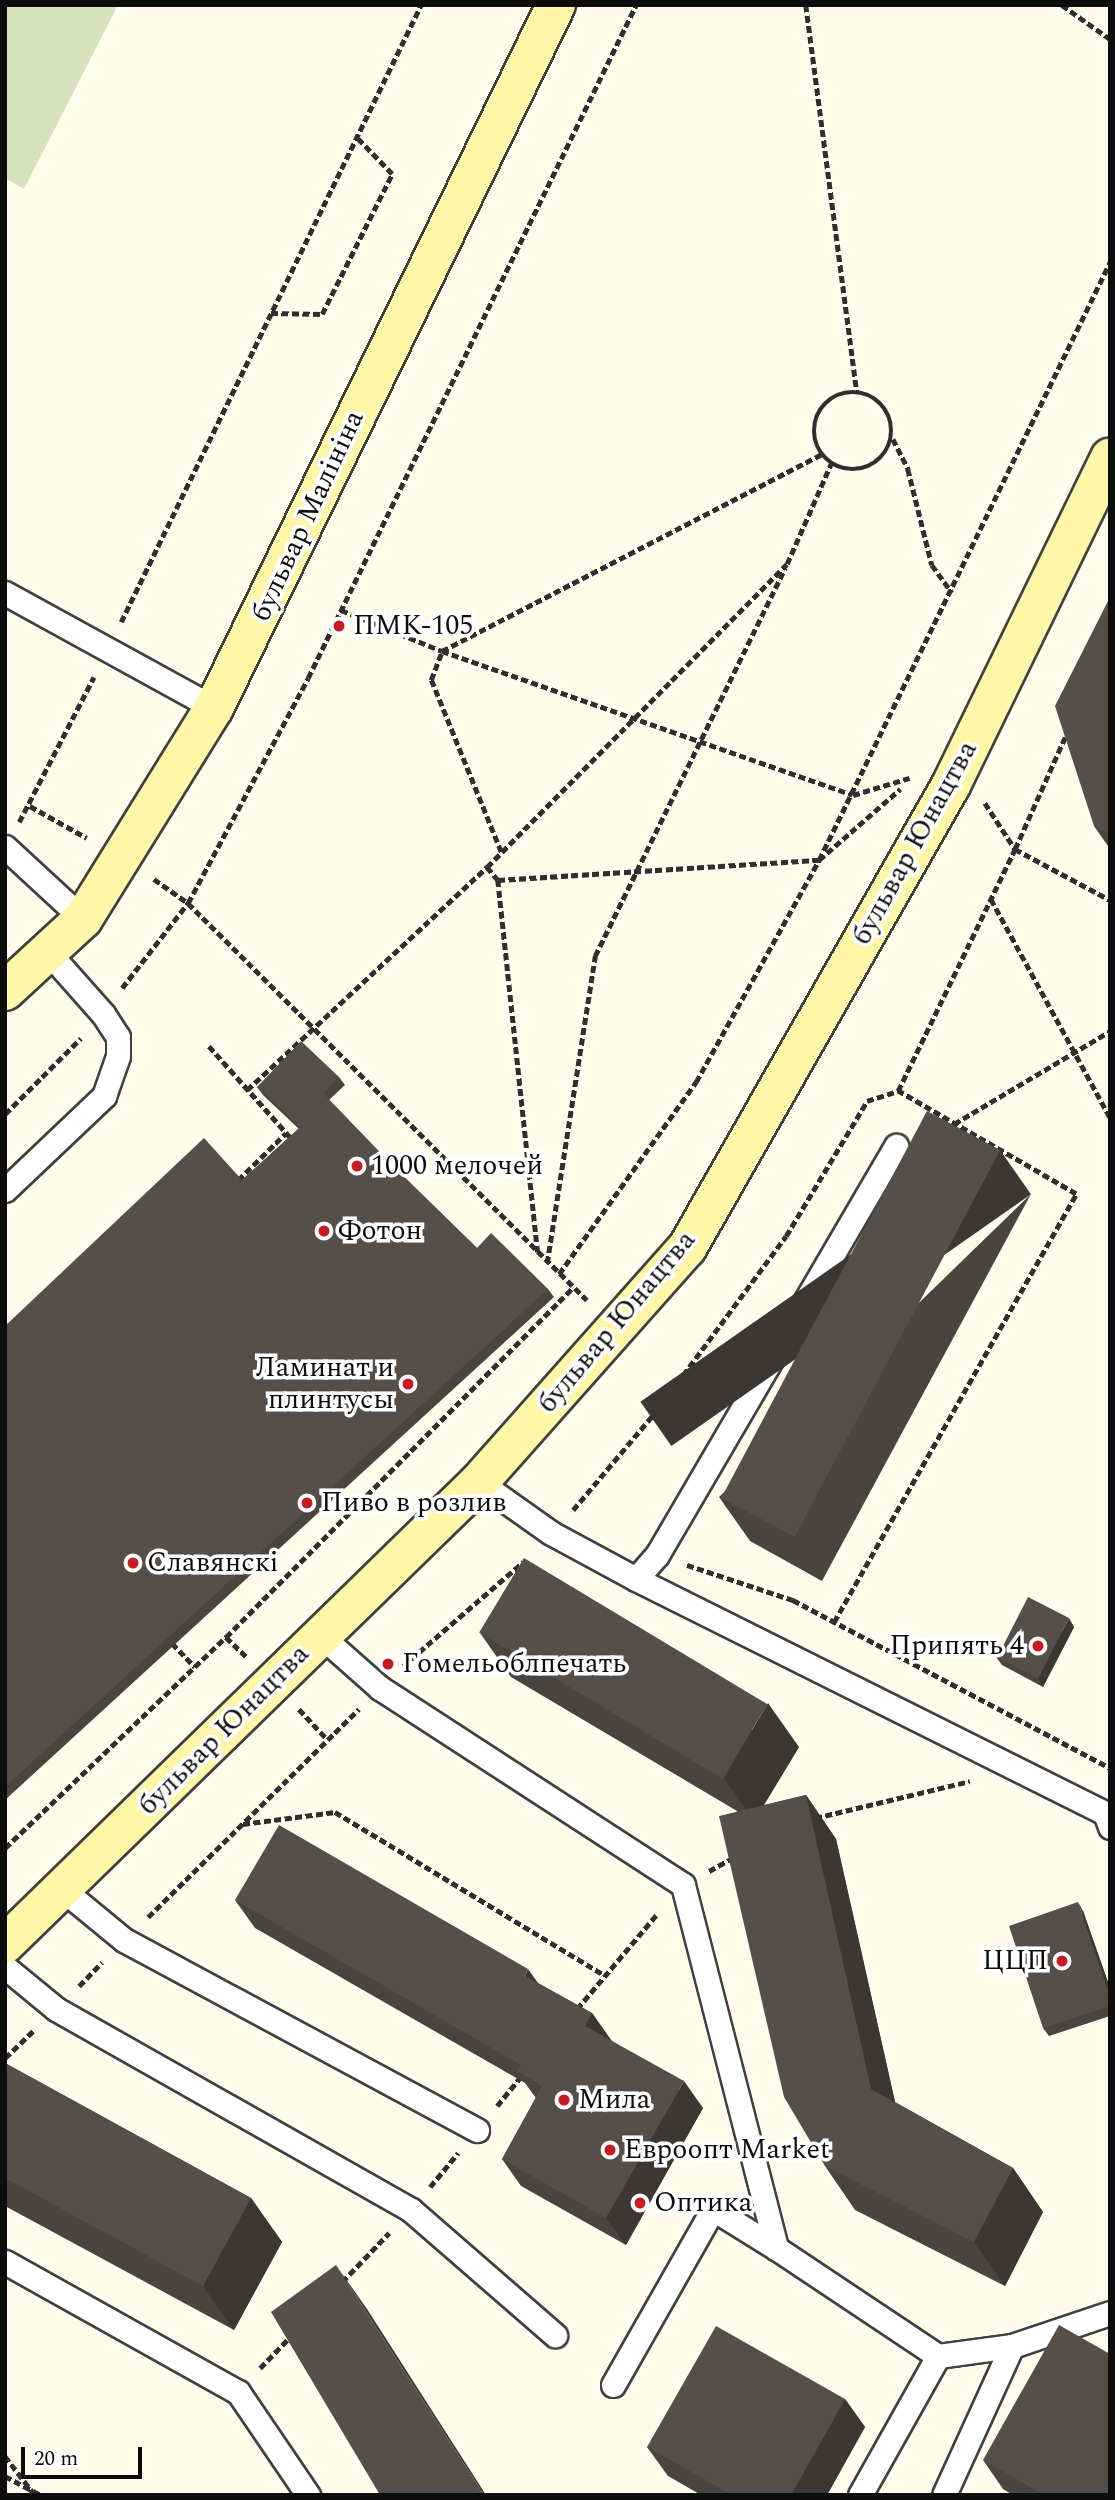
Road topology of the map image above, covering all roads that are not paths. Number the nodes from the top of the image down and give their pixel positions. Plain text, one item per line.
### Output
1 (556, 5) edge
2 (1110, 458) edge
3 (5, 593) edge
4 (214, 708) junction
5 (8, 840) edge
6 (83, 919) junction
7 (47, 951) junction
8 (5, 991) edge
9 (896, 1146) dead end
10 (5, 1190) edge
11 (479, 1482) junction
12 (636, 1579) junction
13 (320, 1635) junction
14 (1108, 1815) edge
15 (62, 1889) junction
16 (5, 1944) edge
17 (5, 1966) edge
18 (477, 2130) road end
19 (776, 2248) junction
20 (5, 2262) edge
21 (1110, 2314) edge
22 (555, 2335) dead end
23 (1013, 2346) junction
24 (938, 2356) junction
25 (612, 2385) dead end
26 (308, 2495) edge
27 (860, 2495) edge
28 (944, 2495) edge

1 - 4 street, бульвар Малініна
2 - 11 street, бульвар Юнацтва
3 - 4 lane
4 - 6 street, бульвар Малініна
5 - 6 lane
6 - 7 street, бульвар Малініна
7 - 8 street, бульвар Малініна
7 - 10 lane
9 - 12 lane
11 - 12 lane
11 - 13 street, бульвар Юнацтва
12 - 14 lane
13 - 15 street, бульвар Юнацтва
13 - 19 lane
15 - 16 street, бульвар Юнацтва
15 - 18 lane
17 - 22 lane
19 - 24 lane
19 - 25 lane
20 - 26 lane
21 - 23 lane
23 - 24 lane
23 - 28 lane
24 - 27 lane

